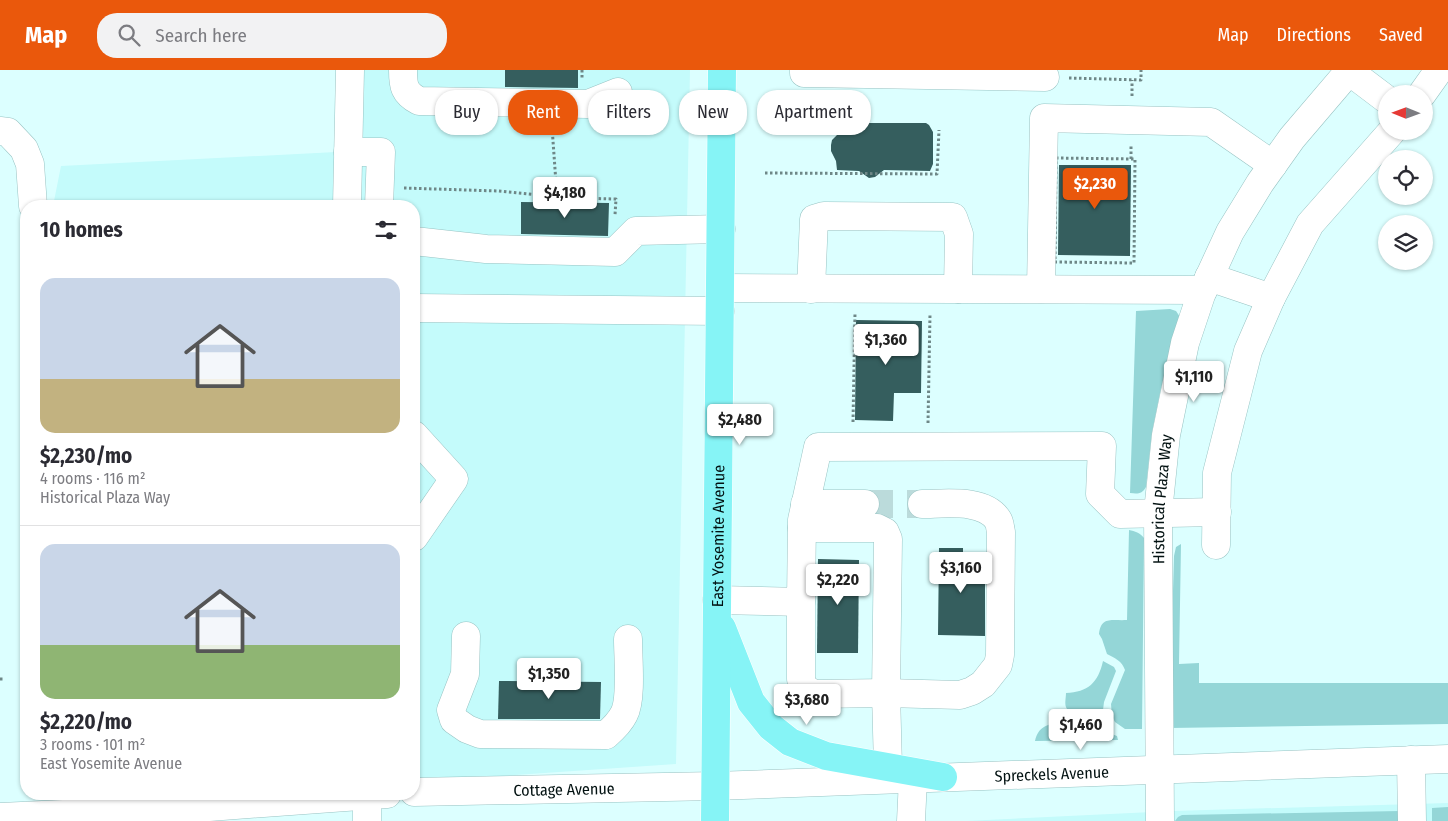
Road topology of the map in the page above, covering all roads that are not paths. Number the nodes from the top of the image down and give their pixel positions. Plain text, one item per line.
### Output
1 (350, 70) edge
2 (403, 70) edge
3 (722, 70) edge
4 (804, 70) edge
5 (1439, 70) edge
6 (1350, 71) edge
7 (901, 72) edge
8 (1052, 75) edge
9 (1428, 85) edge
10 (1378, 93) edge
11 (588, 104) edge
12 (1044, 118) junction
13 (0, 131) edge
14 (1384, 140) edge
15 (348, 152) junction
16 (1273, 164) junction
17 (33, 200) edge
18 (348, 200) edge
19 (379, 200) edge
20 (721, 229) junction
21 (420, 242) edge
22 (1206, 283) junction
23 (810, 288) junction
24 (958, 289) junction
25 (1041, 289) junction
26 (1271, 298) junction
27 (720, 299) junction
28 (420, 308) edge
29 (420, 442) edge
30 (865, 504) tunnel mouth
31 (922, 504) tunnel mouth
32 (1158, 512) junction
33 (1216, 512) junction
34 (803, 516) junction
35 (420, 528) edge
36 (1216, 545) dead end
37 (801, 602) junction
38 (717, 607) junction
39 (466, 636) dead end
40 (628, 639) dead end
41 (886, 693) junction
42 (1448, 759) edge
43 (1411, 760) junction
44 (888, 767) junction
45 (1159, 770) junction
46 (943, 777) junction
47 (913, 778) junction
48 (715, 786) junction
49 (420, 792) edge
50 (374, 803) edge
51 (18, 809) edge
52 (715, 821) edge
53 (912, 821) edge
54 (1160, 821) edge
55 (1412, 821) edge

1 - 15 street
2 - 11 street
3 - 20 main road, East Yosemite Avenue
4 - 7 street
5 - 9 street
6 - 10 street
6 - 16 street, Historical Plaza Way
7 - 8 street
8 - 12 street
12 - 16 street
12 - 25 street
13 - 17 street
14 - 26 street
15 - 18 street
15 - 19 street
16 - 22 street, Historical Plaza Way
20 - 21 street
20 - 27 main road, East Yosemite Avenue
22 - 25 street
22 - 26 street
22 - 32 street, Historical Plaza Way
23 - 24 street
23 - 24 street
23 - 27 street
24 - 25 street
26 - 33 street
27 - 28 street
27 - 38 main road, East Yosemite Avenue
29 - 35 street
30 - 34 street
31 - 41 street
32 - 33 street
32 - 34 street
32 - 45 street, Historical Plaza Way
33 - 36 street
34 - 37 street
34 - 41 street
37 - 38 street
37 - 41 street
38 - 44 main road
38 - 48 main road, East Yosemite Avenue
39 - 40 street
41 - 44 street
42 - 43 street, Spreckels Avenue
43 - 45 street, Spreckels Avenue
43 - 55 street
44 - 46 main road
45 - 46 street, Spreckels Avenue
45 - 54 street, Historical Plaza Way
46 - 47 street, Spreckels Avenue
47 - 48 street, Spreckels Avenue
47 - 53 street
48 - 49 street, Cottage Avenue
48 - 52 main road, East Yosemite Avenue
50 - 51 street

